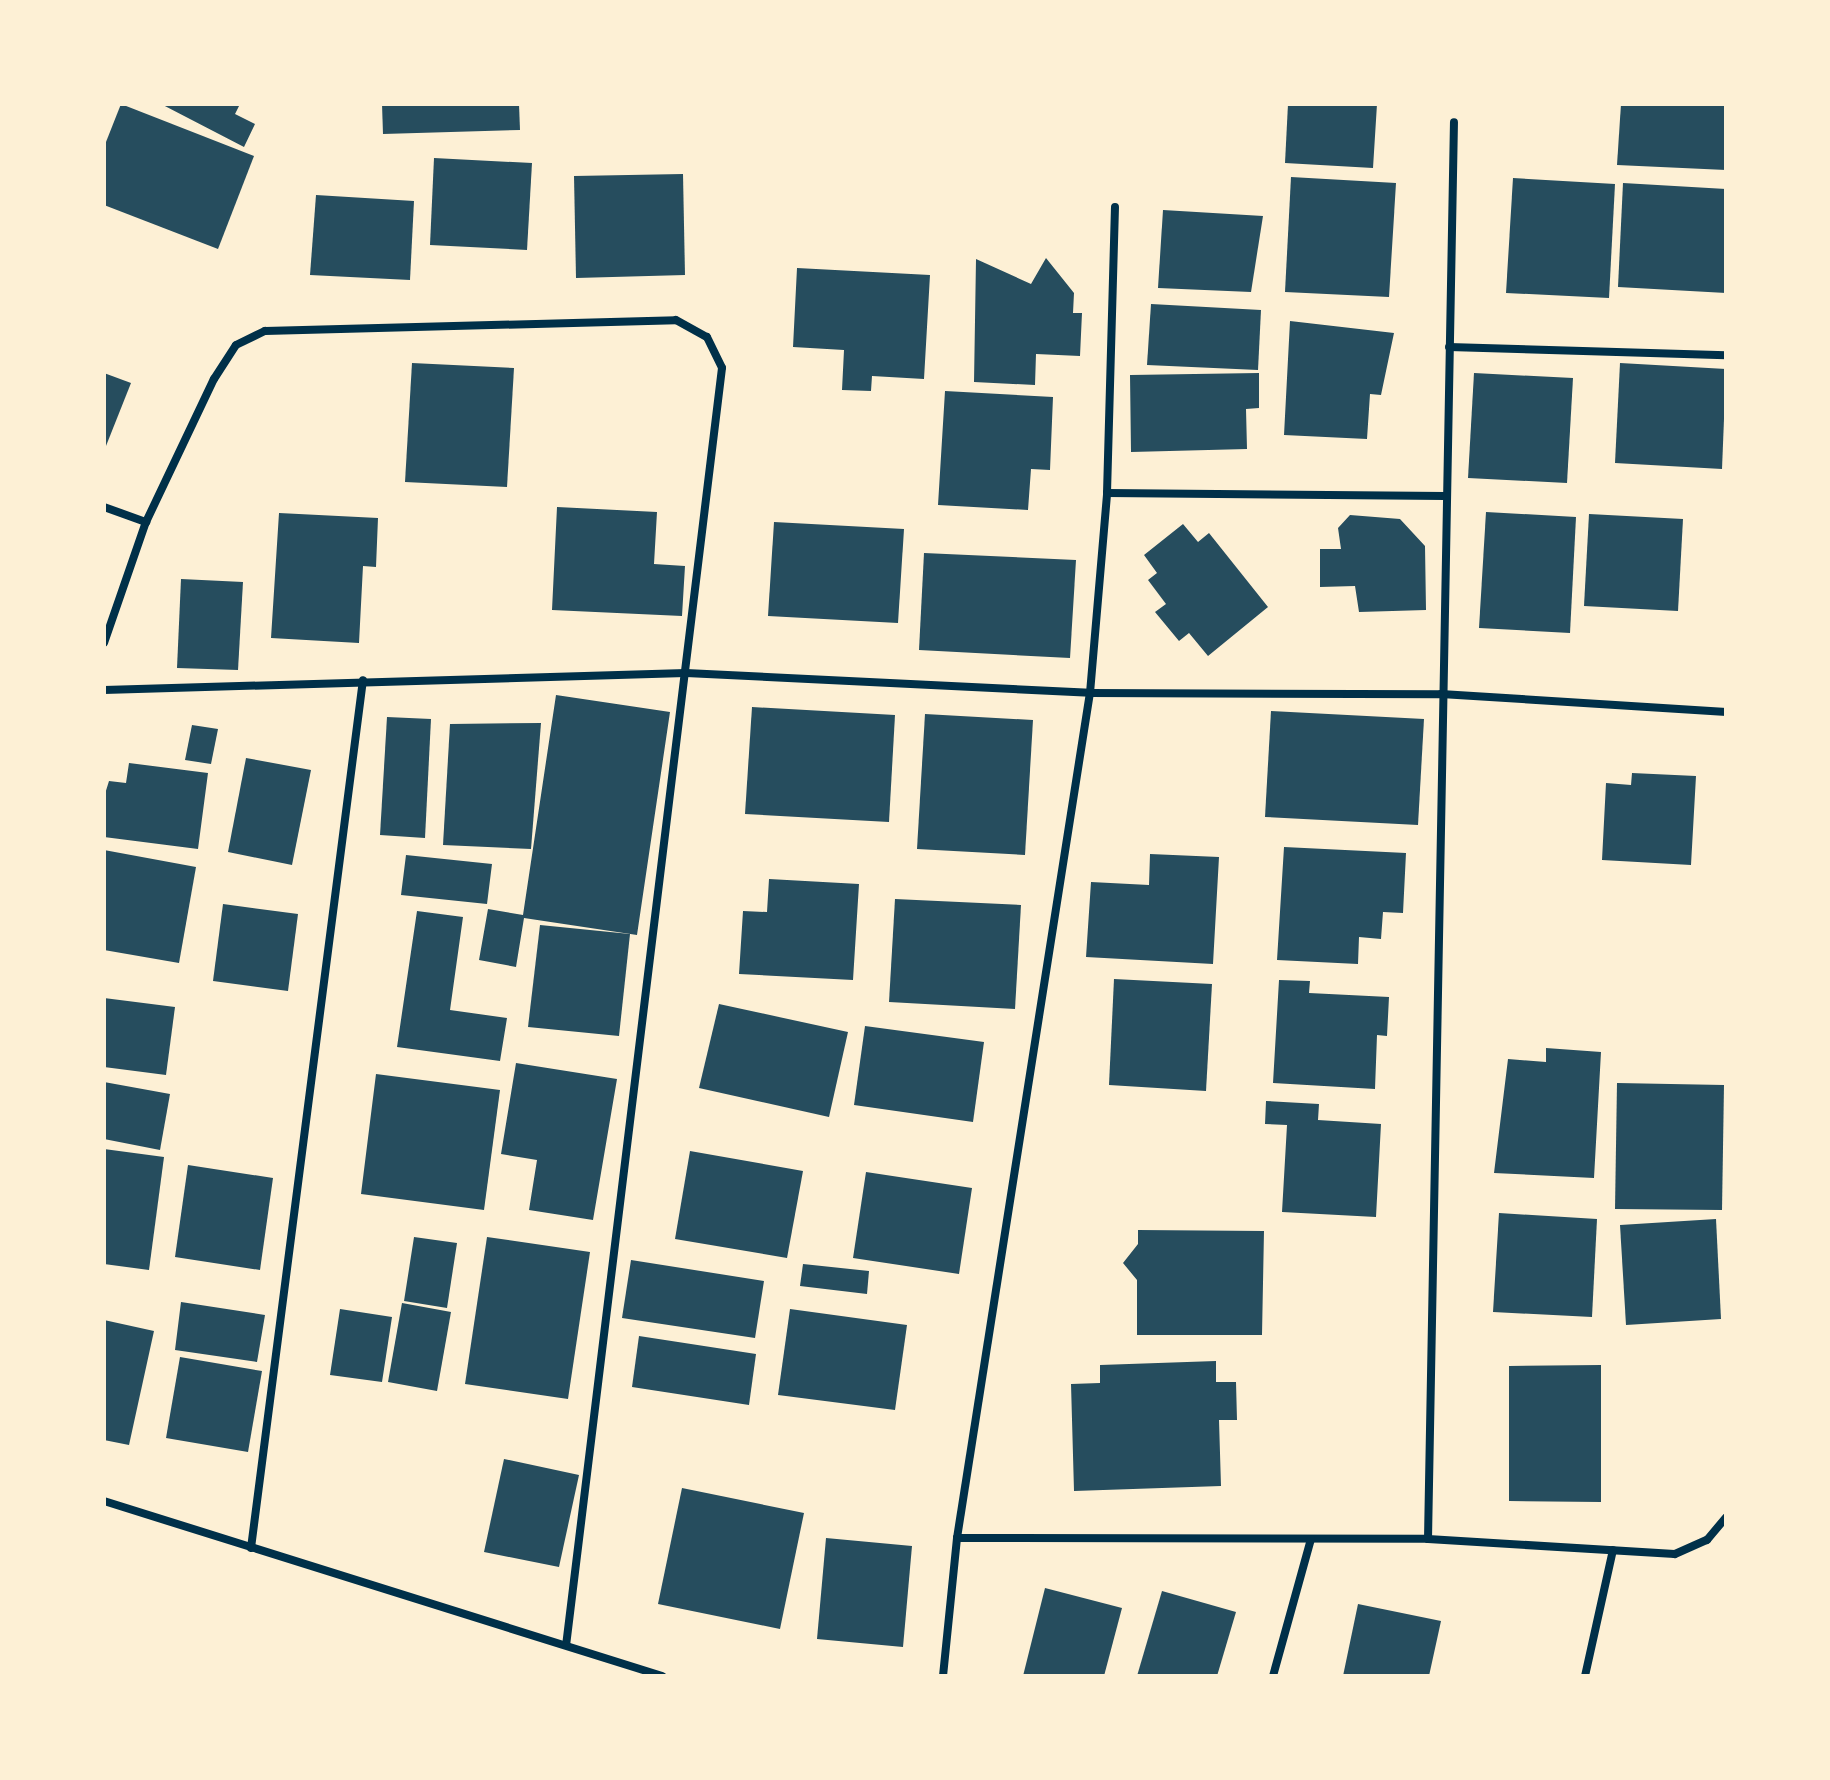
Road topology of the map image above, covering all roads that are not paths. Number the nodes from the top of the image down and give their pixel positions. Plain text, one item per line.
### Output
1 (1454, 122) dead end
2 (1115, 207) dead end
3 (1449, 347) junction
4 (1726, 355) edge
5 (1107, 493) junction
6 (1445, 496) junction
7 (104, 507) edge
8 (146, 522) junction
9 (104, 643) edge
10 (686, 673) junction
11 (363, 680) junction
12 (104, 690) edge
13 (1090, 693) junction
14 (1441, 694) junction
15 (1726, 712) edge
16 (104, 1501) edge
17 (1726, 1517) edge
18 (957, 1538) junction
19 (1311, 1539) junction
20 (1428, 1539) junction
21 (251, 1548) junction
22 (1613, 1550) junction
23 (566, 1645) junction
24 (662, 1676) edge
25 (943, 1676) edge
26 (1273, 1676) edge
27 (1585, 1676) edge

1 - 3 street
2 - 5 street
3 - 4 street
3 - 6 street
5 - 6 street
5 - 13 street
6 - 14 street
7 - 8 street
8 - 9 street
8 - 10 street
10 - 11 street
10 - 13 street
10 - 23 street
11 - 12 street
11 - 21 street
13 - 14 street
13 - 18 street
14 - 15 street
14 - 20 street
16 - 21 street
17 - 22 street
18 - 19 street
18 - 25 street
19 - 20 street
19 - 26 street
20 - 22 street
21 - 23 street
22 - 27 street
23 - 24 street

